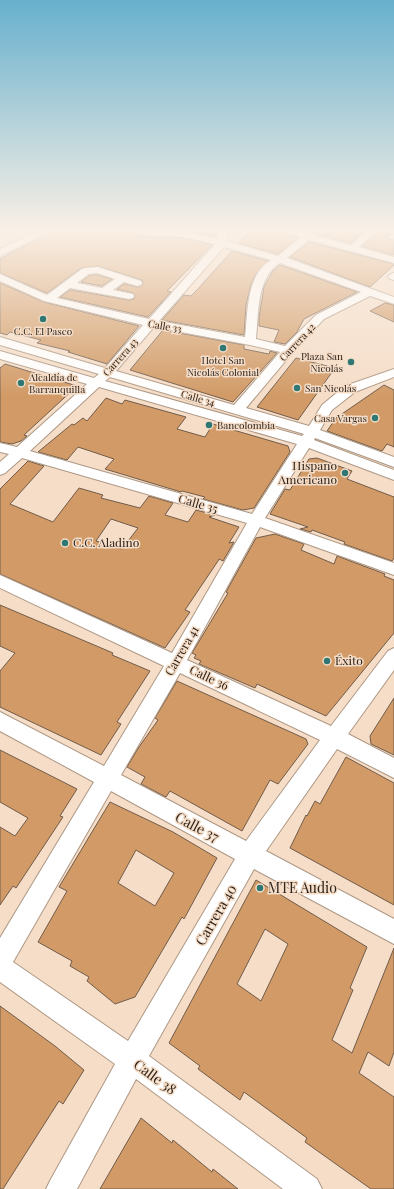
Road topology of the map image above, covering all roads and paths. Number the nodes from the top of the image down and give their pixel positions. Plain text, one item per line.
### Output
1 (21, 286) edge
2 (65, 286) edge
3 (79, 286) edge
4 (111, 286) edge
5 (183, 286) edge
6 (257, 286) edge
7 (355, 286) edge
8 (85, 288) joint
9 (104, 292) junction
10 (370, 292) junction
11 (129, 296) dead end
12 (48, 299) junction
13 (394, 301) edge
14 (150, 323) junction
15 (0, 341) edge
16 (250, 341) junction
17 (288, 350) junction
18 (0, 355) edge
19 (109, 371) junction
20 (394, 373) edge
21 (381, 378) junction
22 (95, 383) junction
23 (394, 384) edge
24 (238, 409) junction
25 (310, 437) junction
26 (0, 447) edge
27 (20, 453) junction
28 (394, 462) edge
29 (0, 470) edge
30 (394, 475) edge
31 (256, 520) junction
32 (394, 569) edge
33 (0, 581) edge
34 (394, 656) edge
35 (176, 662) junction
36 (0, 721) edge
37 (334, 737) junction
38 (394, 768) edge
39 (108, 779) junction
40 (250, 855) junction
41 (394, 932) edge
42 (0, 961) edge
43 (0, 967) edge
44 (132, 1060) junction
45 (61, 1189) edge
46 (307, 1189) edge

1 - 12 street, Calle 33
2 - 12 street
3 - 8 street
4 - 9 street
5 - 14 street, Carrera 43
6 - 16 street
7 - 10 street
8 - 9 street
9 - 11 street
10 - 13 street
10 - 17 street, Carrera 42
12 - 14 street, Calle 33
14 - 16 street, Calle 33
14 - 19 street, Carrera 43
15 - 19 street, Calle 34
16 - 17 street, Calle 33
17 - 24 street, Carrera 42
18 - 22 street, Calle 34
19 - 22 street, Carrera 43
19 - 24 street, Calle 34
20 - 21 street, Carrera 41
21 - 23 street
21 - 25 street, Carrera 41
22 - 25 street, Calle 34
22 - 27 street, Carrera 43
24 - 25 street, Calle 34
25 - 28 street, Calle 34
25 - 30 street, Calle 34
25 - 31 street, Carrera 41
26 - 27 street, Calle 35
27 - 29 street, Carrera 43
27 - 31 street, Calle 35
31 - 32 street, Calle 35
31 - 35 street, Carrera 41
33 - 35 street, Calle 36
34 - 37 street, Carrera 40
35 - 37 street, Calle 36
35 - 39 street, Carrera 41
36 - 39 street, Calle 37
37 - 38 street, Calle 36
37 - 40 street, Carrera 40
39 - 40 street, Calle 37
39 - 42 street, Carrera 41
40 - 41 street, Calle 37
40 - 44 street, Carrera 40
43 - 44 street, Calle 38
44 - 45 street, Carrera 40
44 - 46 street, Calle 38

